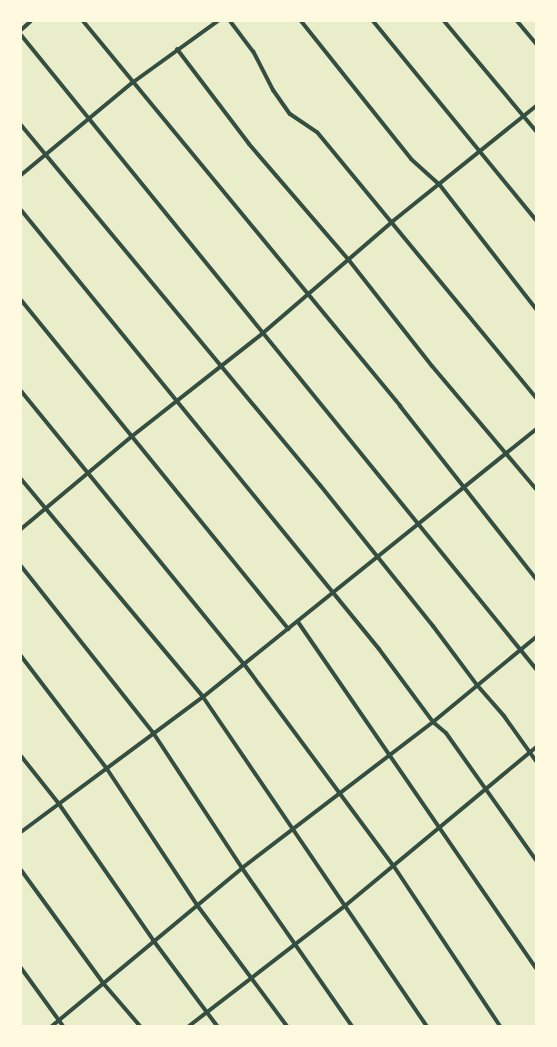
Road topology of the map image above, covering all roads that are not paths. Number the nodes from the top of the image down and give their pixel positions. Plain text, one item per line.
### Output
1 (31, 21) edge
2 (83, 21) edge
3 (218, 21) edge
4 (230, 21) edge
5 (301, 21) edge
6 (373, 21) edge
7 (444, 21) edge
8 (517, 21) edge
9 (21, 30) edge
10 (21, 35) edge
11 (536, 44) edge
12 (177, 49) junction
13 (132, 83) junction
14 (536, 106) edge
15 (523, 116) junction
16 (90, 119) junction
17 (21, 125) edge
18 (536, 131) edge
19 (480, 151) junction
20 (46, 154) junction
21 (21, 175) edge
22 (439, 184) junction
23 (21, 210) edge
24 (536, 220) edge
25 (393, 221) junction
26 (348, 259) junction
27 (309, 295) junction
28 (21, 300) edge
29 (536, 309) edge
30 (263, 333) junction
31 (222, 366) junction
32 (21, 391) edge
33 (536, 398) edge
34 (177, 400) junction
35 (536, 429) edge
36 (131, 437) junction
37 (507, 453) junction
38 (89, 472) junction
39 (21, 479) edge
40 (464, 489) junction
41 (536, 489) edge
42 (45, 509) junction
43 (420, 524) junction
44 (21, 530) edge
45 (378, 558) junction
46 (21, 566) edge
47 (536, 579) edge
48 (332, 595) junction
49 (298, 622) junction
50 (288, 629) junction
51 (536, 637) edge
52 (520, 650) junction
53 (21, 656) edge
54 (244, 664) junction
55 (536, 669) edge
56 (477, 685) junction
57 (203, 697) junction
58 (433, 722) junction
59 (154, 734) junction
60 (536, 747) edge
61 (530, 751) junction
62 (21, 756) edge
63 (388, 756) junction
64 (536, 761) edge
65 (107, 769) junction
66 (487, 788) junction
67 (339, 793) junction
68 (59, 804) junction
69 (440, 828) junction
70 (292, 831) junction
71 (21, 832) edge
72 (536, 860) edge
73 (393, 865) junction
74 (242, 868) junction
75 (21, 870) edge
76 (197, 905) junction
77 (346, 905) junction
78 (153, 940) junction
79 (296, 944) junction
80 (21, 968) edge
81 (536, 968) edge
82 (253, 977) junction
83 (103, 983) junction
84 (207, 1012) junction
85 (59, 1021) junction
86 (52, 1026) edge
87 (63, 1026) edge
88 (140, 1026) edge
89 (189, 1026) edge
90 (217, 1026) edge
91 (287, 1026) edge
92 (352, 1026) edge
93 (427, 1026) edge
94 (500, 1026) edge

1 - 9 street
2 - 13 street
3 - 12 street
4 - 25 street
5 - 22 street
6 - 19 street
7 - 15 street
8 - 11 street
10 - 16 street
12 - 13 street
12 - 26 street
13 - 16 street
13 - 27 street
14 - 15 street
15 - 18 street
15 - 19 street
16 - 20 street
16 - 30 street
17 - 20 street
19 - 22 street
19 - 24 street
20 - 21 street
20 - 31 street
22 - 25 street
22 - 29 street
23 - 34 street
25 - 26 street
25 - 33 street
26 - 27 street
26 - 37 street
27 - 30 street
27 - 40 street
28 - 36 street
30 - 31 street
30 - 43 street
31 - 34 street
31 - 45 street
32 - 38 street
34 - 36 street
34 - 48 street
35 - 37 street
36 - 38 street
36 - 50 street
37 - 40 street
37 - 41 street
38 - 42 street
38 - 54 street
39 - 42 street
40 - 43 street
40 - 47 street
42 - 44 street
42 - 57 street
43 - 45 street
43 - 52 street
45 - 48 street
45 - 56 street
46 - 59 street
48 - 49 street
48 - 58 street
49 - 50 street
49 - 63 street
50 - 54 street
51 - 52 street
52 - 55 street
52 - 56 street
53 - 65 street
54 - 57 street
54 - 67 street
56 - 58 street
56 - 61 street
57 - 59 street
57 - 70 street
58 - 63 street
58 - 66 street
59 - 65 street
59 - 74 street
60 - 61 street
61 - 64 street
61 - 66 street
62 - 68 street
63 - 67 street
63 - 69 street
65 - 68 street
65 - 76 street
66 - 69 street
66 - 72 street
67 - 70 street
67 - 73 street
68 - 71 street
68 - 78 street
69 - 73 street
69 - 81 street
70 - 74 street
70 - 77 street
73 - 77 street
73 - 94 street
74 - 76 street
74 - 79 street
75 - 83 street
76 - 78 street
76 - 82 street
77 - 79 street
77 - 93 street
78 - 83 street
78 - 84 street
79 - 82 street
79 - 92 street
80 - 85 street
82 - 84 street
82 - 91 street
83 - 85 street
83 - 88 street
84 - 89 street
84 - 90 street
85 - 86 street
85 - 87 street

